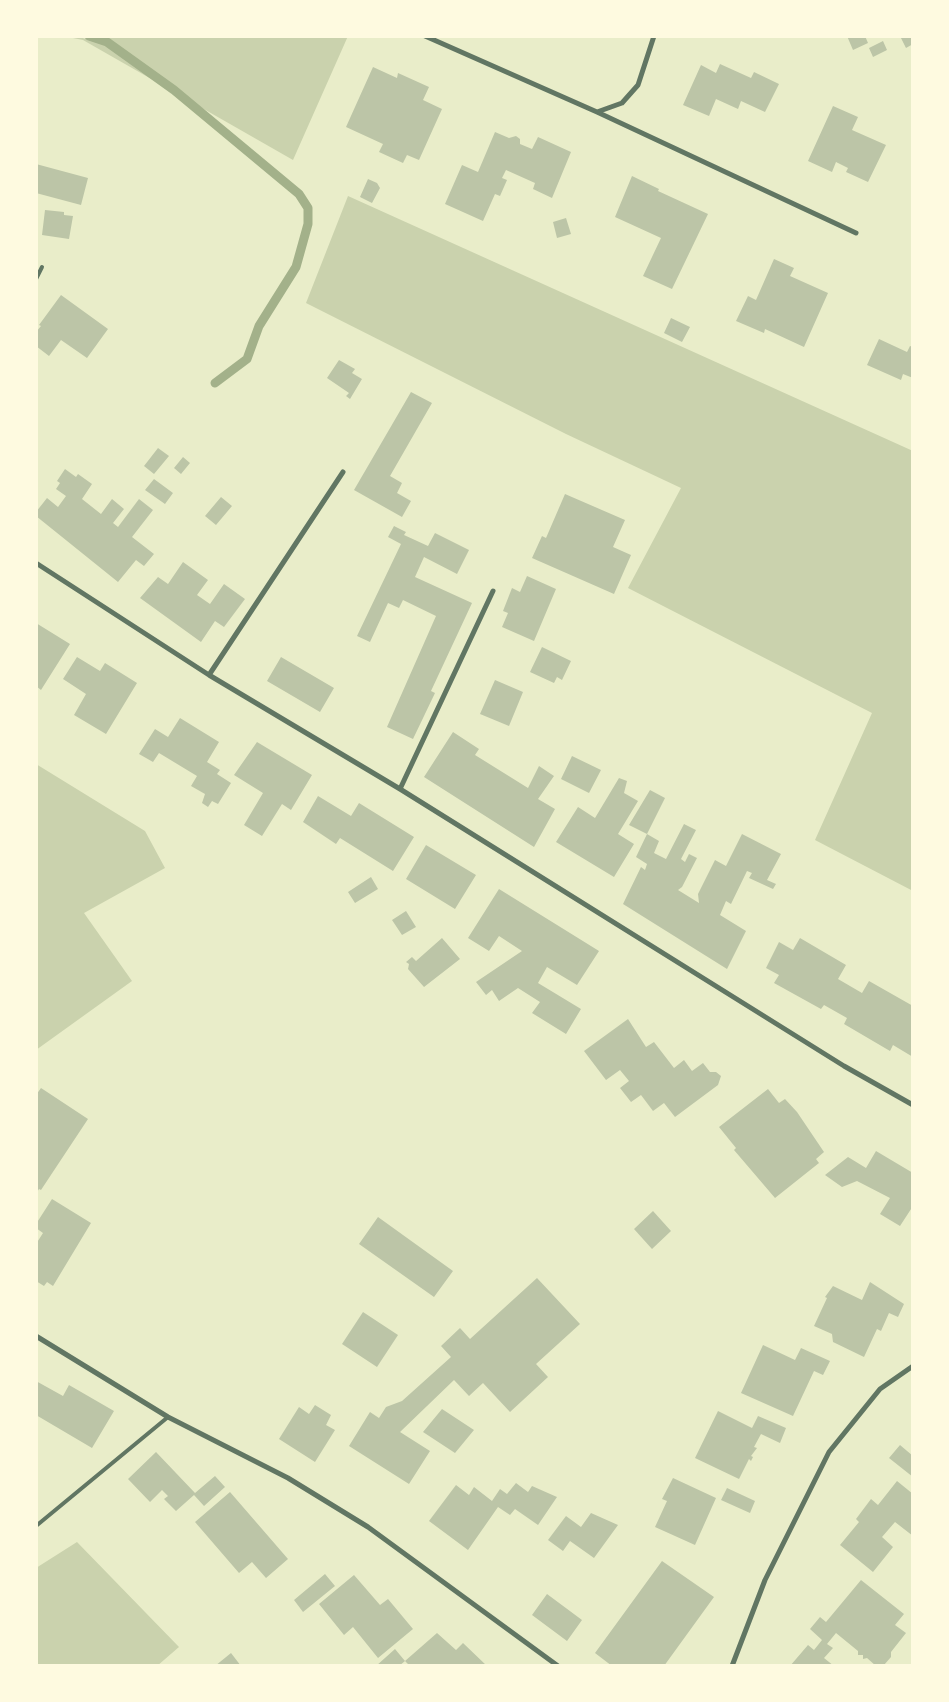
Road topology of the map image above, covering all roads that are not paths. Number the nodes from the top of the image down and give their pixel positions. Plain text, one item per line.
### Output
1 (425, 36) edge
2 (654, 36) edge
3 (597, 112) junction
4 (856, 233) dead end
5 (42, 267) dead end
6 (36, 279) edge
7 (343, 472) dead end
8 (36, 564) edge
9 (493, 591) dead end
10 (209, 674) junction
11 (400, 790) junction
12 (913, 1105) edge
13 (36, 1336) edge
14 (913, 1366) edge
15 (168, 1417) junction
16 (36, 1526) edge
17 (558, 1666) edge
18 (732, 1666) edge

1 - 3 street
2 - 3 street
3 - 4 street
5 - 6 lane
7 - 10 street
8 - 10 street
9 - 11 street
10 - 11 street
11 - 12 street
13 - 15 street
14 - 18 street
15 - 16 lane
15 - 17 street

